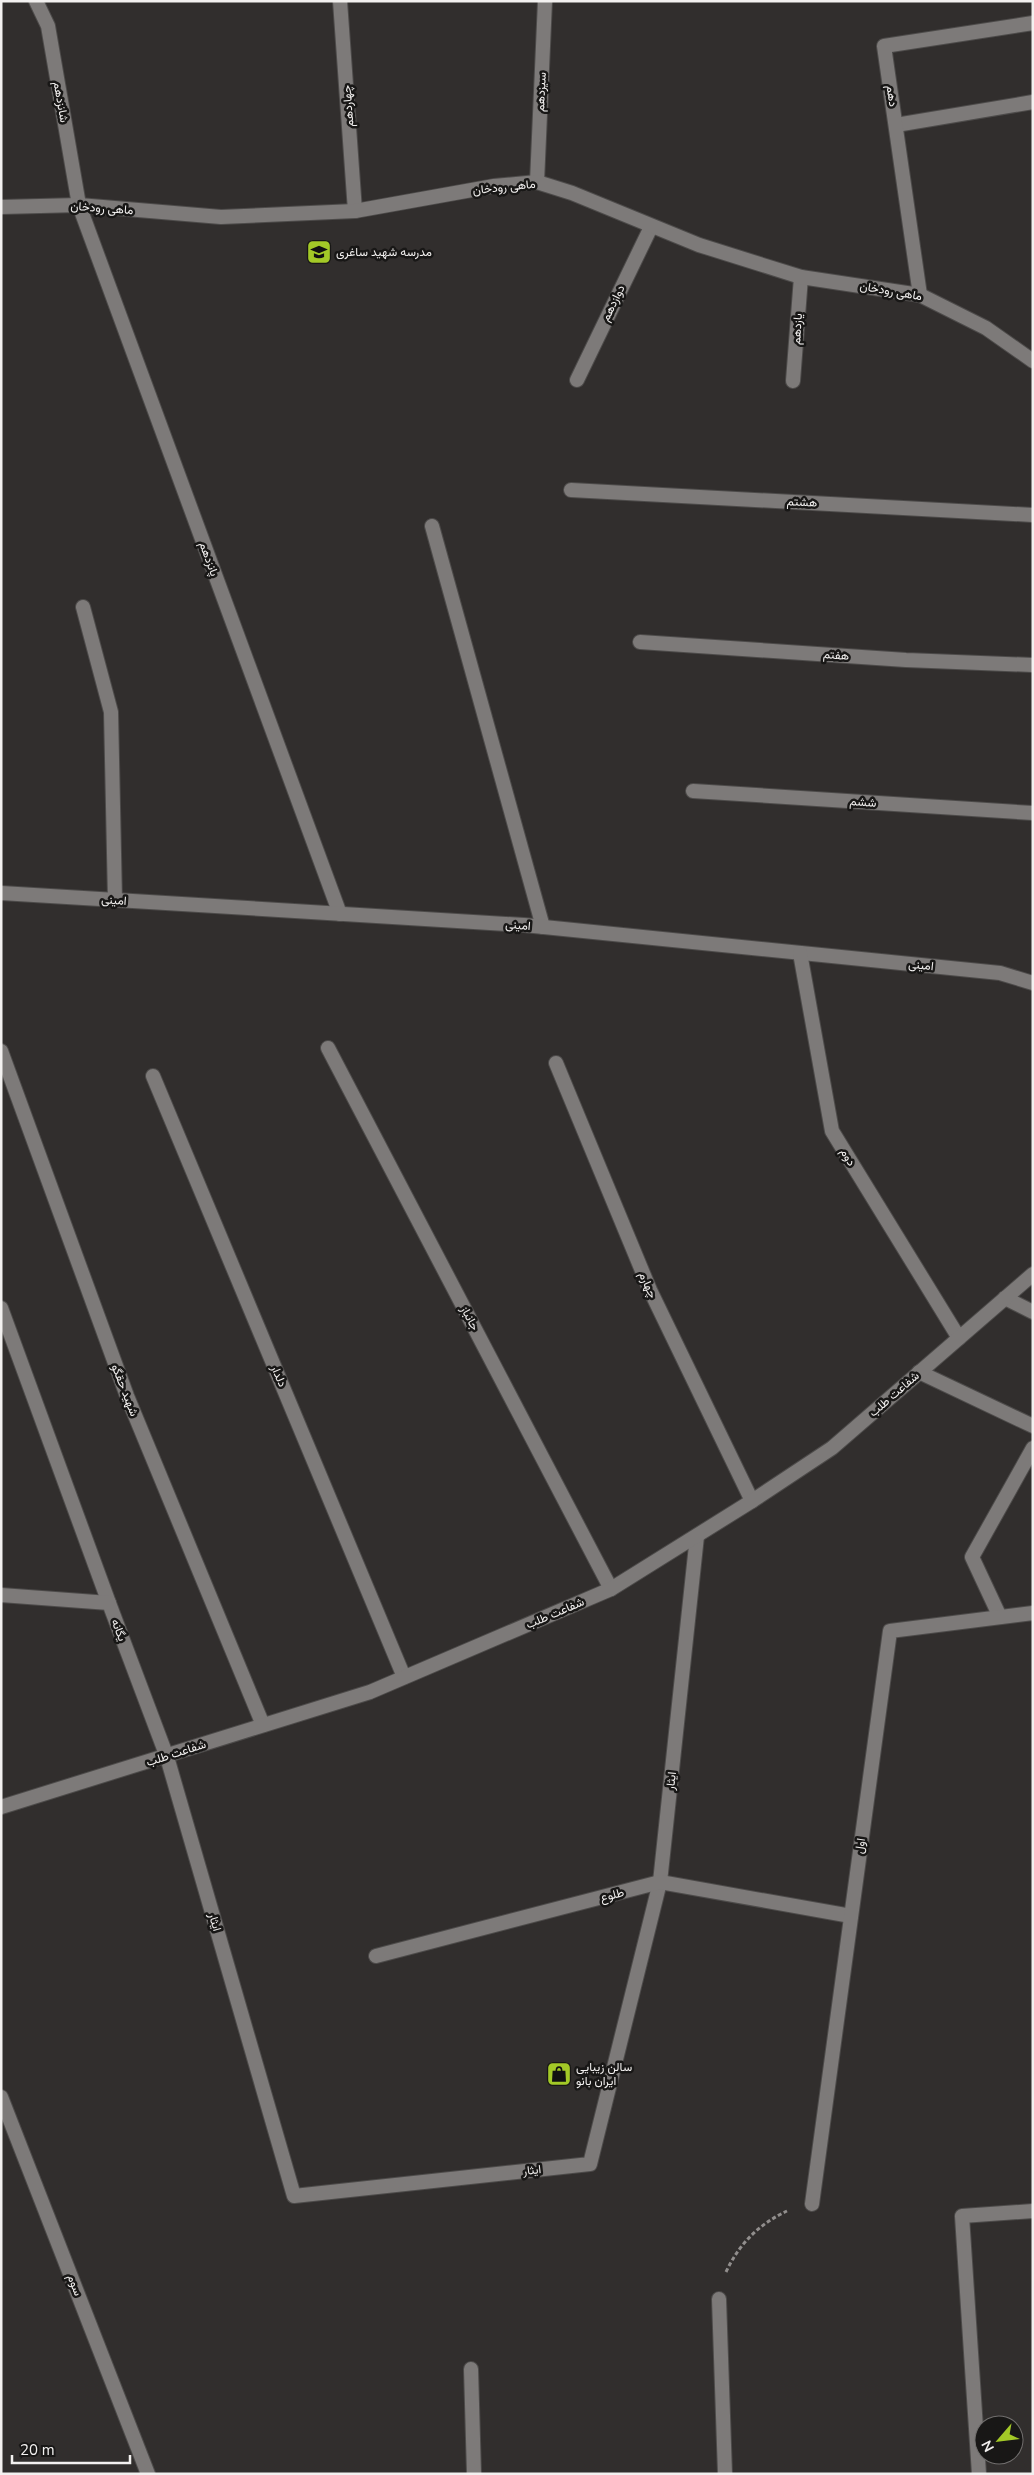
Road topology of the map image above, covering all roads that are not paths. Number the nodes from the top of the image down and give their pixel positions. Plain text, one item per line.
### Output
1 (36, 1) edge
2 (340, 1) edge
3 (545, 1) edge
4 (1033, 23) edge
5 (1033, 102) edge
6 (896, 125) junction
7 (537, 182) junction
8 (79, 205) junction
9 (1, 208) edge
10 (355, 211) junction
11 (651, 227) junction
12 (801, 277) junction
13 (920, 295) junction
14 (1033, 361) edge
15 (576, 380) dead end
16 (793, 381) dead end
17 (571, 490) dead end
18 (1033, 514) edge
19 (432, 526) dead end
20 (83, 607) dead end
21 (640, 642) dead end
22 (1033, 665) edge
23 (693, 791) dead end
24 (1033, 813) edge
25 (1, 893) edge
26 (115, 900) junction
27 (340, 914) junction
28 (543, 927) junction
29 (800, 953) junction
30 (1033, 983) edge
31 (328, 1048) dead end
32 (1, 1051) edge
33 (556, 1063) dead end
34 (153, 1076) dead end
35 (1033, 1274) edge
36 (1005, 1298) junction
37 (1, 1308) edge
38 (1033, 1312) edge
39 (959, 1338) junction
40 (919, 1372) junction
41 (1033, 1426) edge
42 (1033, 1448) edge
43 (752, 1501) junction
44 (696, 1536) junction
45 (611, 1589) junction
46 (1, 1595) edge
47 (109, 1604) junction
48 (1033, 1613) edge
49 (1000, 1617) junction
50 (404, 1677) junction
51 (263, 1725) junction
52 (167, 1757) junction
53 (1, 1807) edge
54 (660, 1882) junction
55 (851, 1916) junction
56 (376, 1956) dead end
57 (1, 2097) edge
58 (812, 2204) road end
59 (1033, 2211) edge
60 (718, 2300) road end
61 (471, 2369) dead end
62 (148, 2474) edge
63 (474, 2474) edge
64 (725, 2474) edge
65 (979, 2474) edge

1 - 8 street, شانزدهم
2 - 10 street, چهاردهم
3 - 7 street, سیزدهم
4 - 6 street, دهم
5 - 6 street
6 - 13 street, دهم
7 - 10 street, ماهی رودخان
7 - 11 street, ماهی رودخان
8 - 9 street, ماهی رودخان
8 - 10 street, ماهی رودخان
8 - 27 street, پانزدهم
11 - 12 street, ماهی رودخان
11 - 15 street, دوازدهم
12 - 13 street, ماهی رودخان
12 - 16 street, یازدهم
13 - 14 street, ماهی رودخان
17 - 18 street, هشتم
19 - 28 street
20 - 26 street
21 - 22 street, هفتم
23 - 24 street, ششم
25 - 26 street, امینی
26 - 27 street, امینی
27 - 28 street, امینی
28 - 29 street, امینی
29 - 30 street, امینی
29 - 39 street, دوم
31 - 45 street, جانباز
32 - 51 street, شهید حقگو
33 - 43 street, چهارم
34 - 50 street, دلدار
35 - 36 street, شفاعت طلب
36 - 38 street
36 - 39 street, شفاعت طلب
37 - 47 street
39 - 40 street, شفاعت طلب
40 - 41 street
40 - 43 street, شفاعت طلب
42 - 49 street
43 - 44 street, شفاعت طلب
44 - 45 street, شفاعت طلب
44 - 54 street, ایثار
45 - 50 street, شفاعت طلب
46 - 47 street, یگانه
47 - 52 street, یگانه
48 - 49 street, اول
49 - 55 street, اول
50 - 51 street, شفاعت طلب
51 - 52 street, شفاعت طلب
52 - 53 street, شفاعت طلب
52 - 54 street, ایثار
54 - 55 street, طلوع
54 - 56 street, طلوع
55 - 58 street, اول
57 - 62 street, سوم
59 - 65 street
60 - 64 street
61 - 63 street

